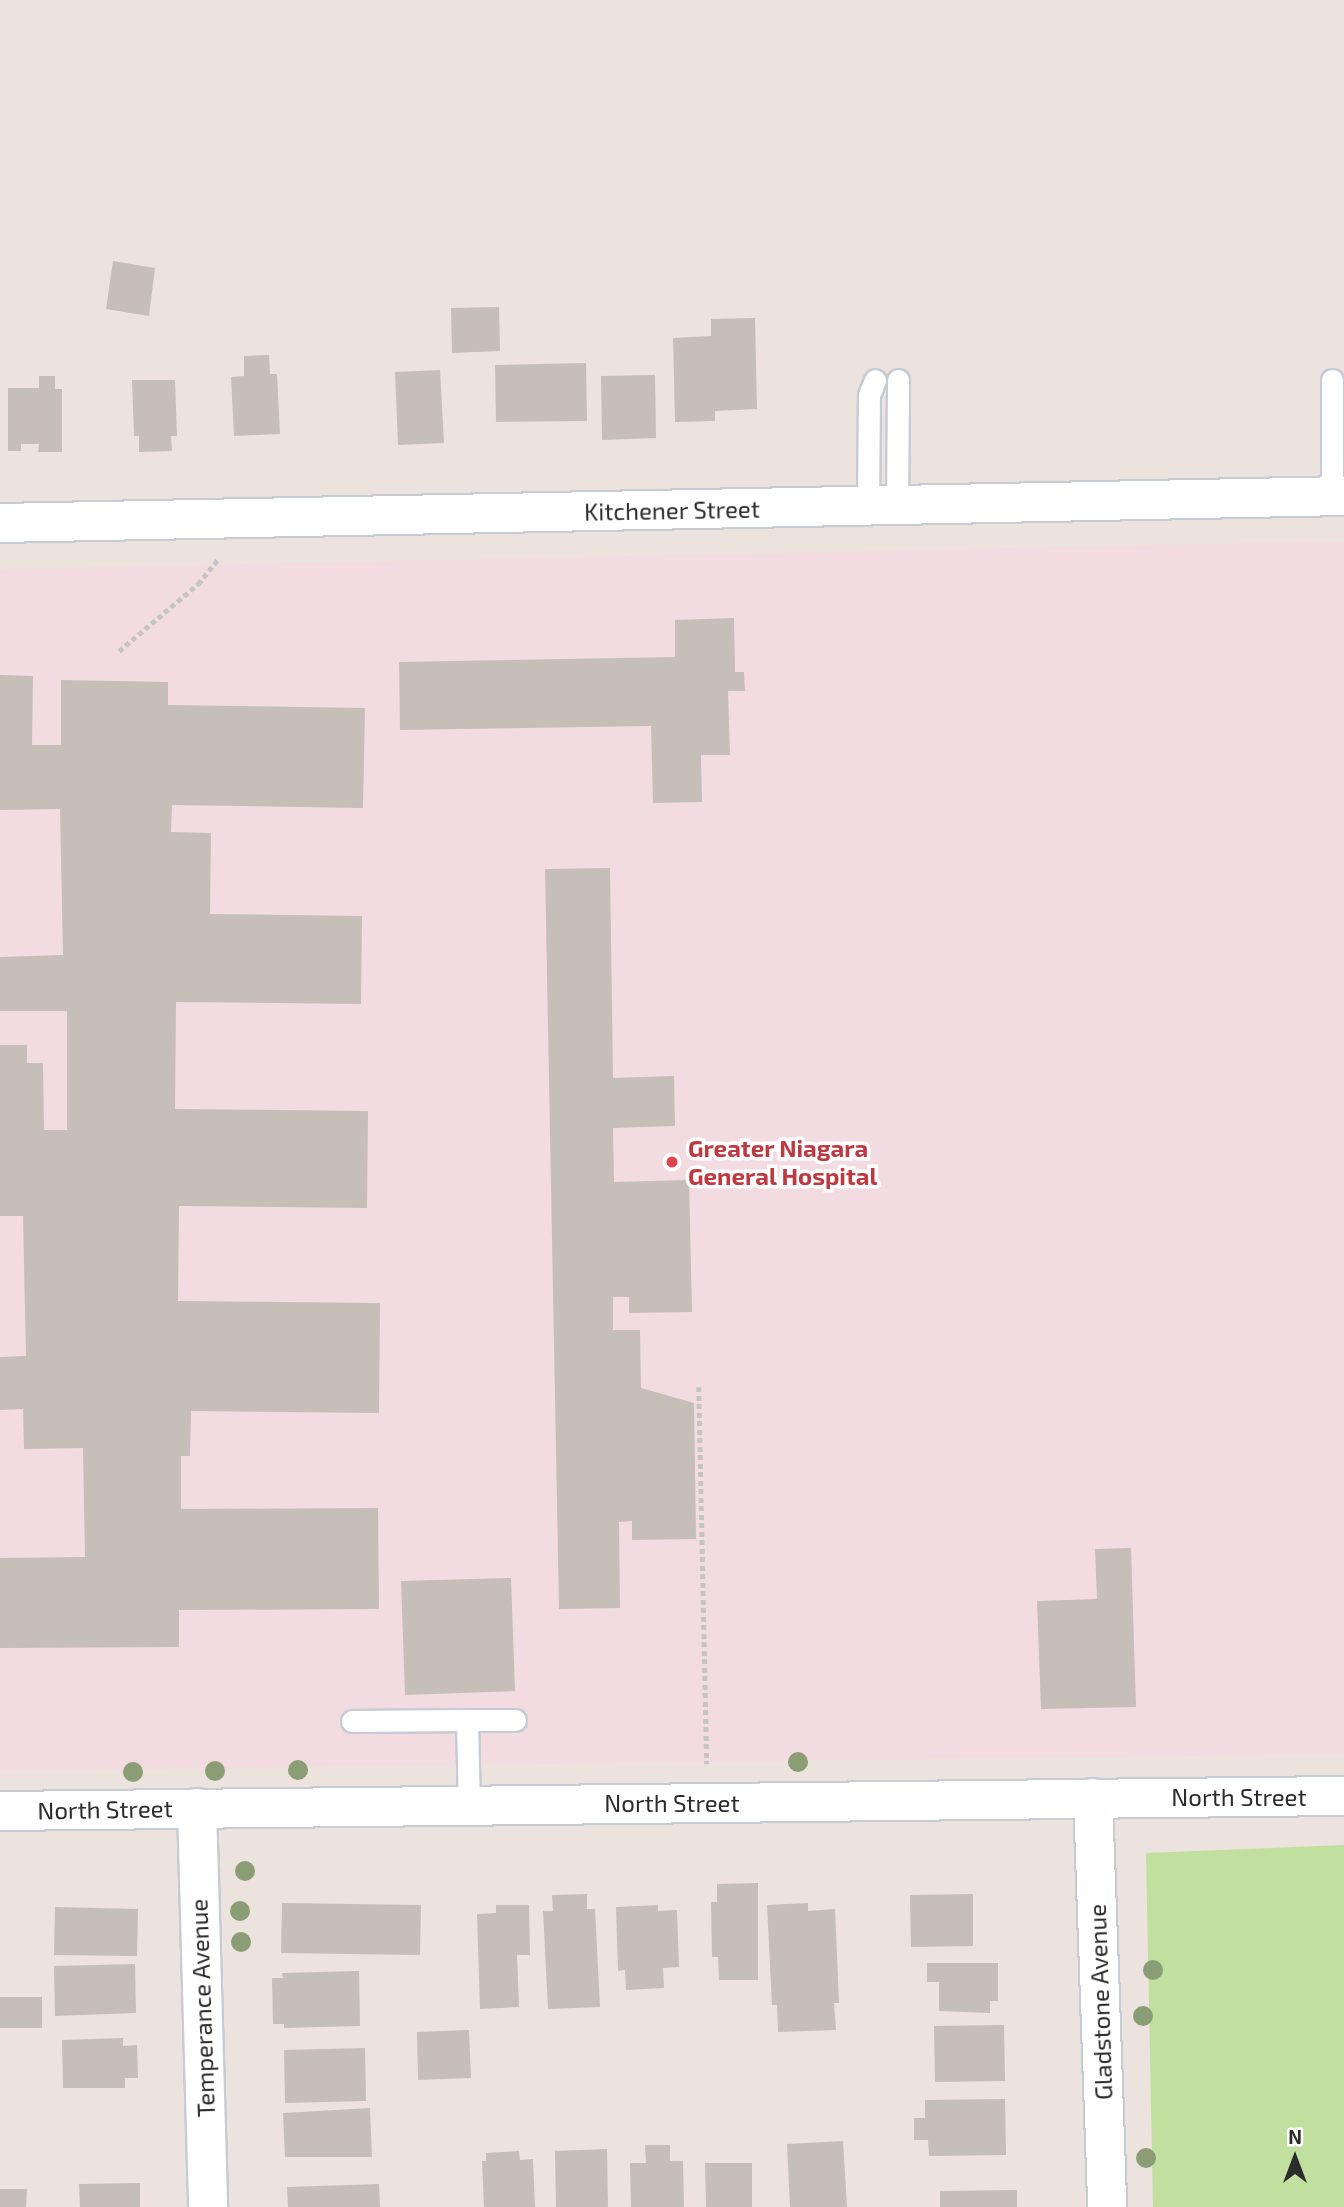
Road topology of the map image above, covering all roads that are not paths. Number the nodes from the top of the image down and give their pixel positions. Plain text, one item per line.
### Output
1 (876, 380) dead end
2 (898, 380) dead end
3 (1332, 380) dead end
4 (1338, 496) edge
5 (883, 506) junction
6 (0, 523) edge
7 (467, 1720) junction
8 (515, 1720) dead end
9 (352, 1721) dead end
10 (1344, 1796) edge
11 (1093, 1798) junction
12 (469, 1805) junction
13 (197, 1808) junction
14 (0, 1811) edge
15 (208, 2207) edge
16 (1107, 2207) edge

1 - 5 lane
2 - 5 lane
3 - 4 lane
4 - 5 street, Kitchener Street
5 - 6 street, Kitchener Street
7 - 8 lane
7 - 9 lane
7 - 12 lane
10 - 11 street, North Street
11 - 12 street, North Street
11 - 16 street, Gladstone Avenue
12 - 13 street, North Street
13 - 14 street, North Street
13 - 15 street, Temperance Avenue

